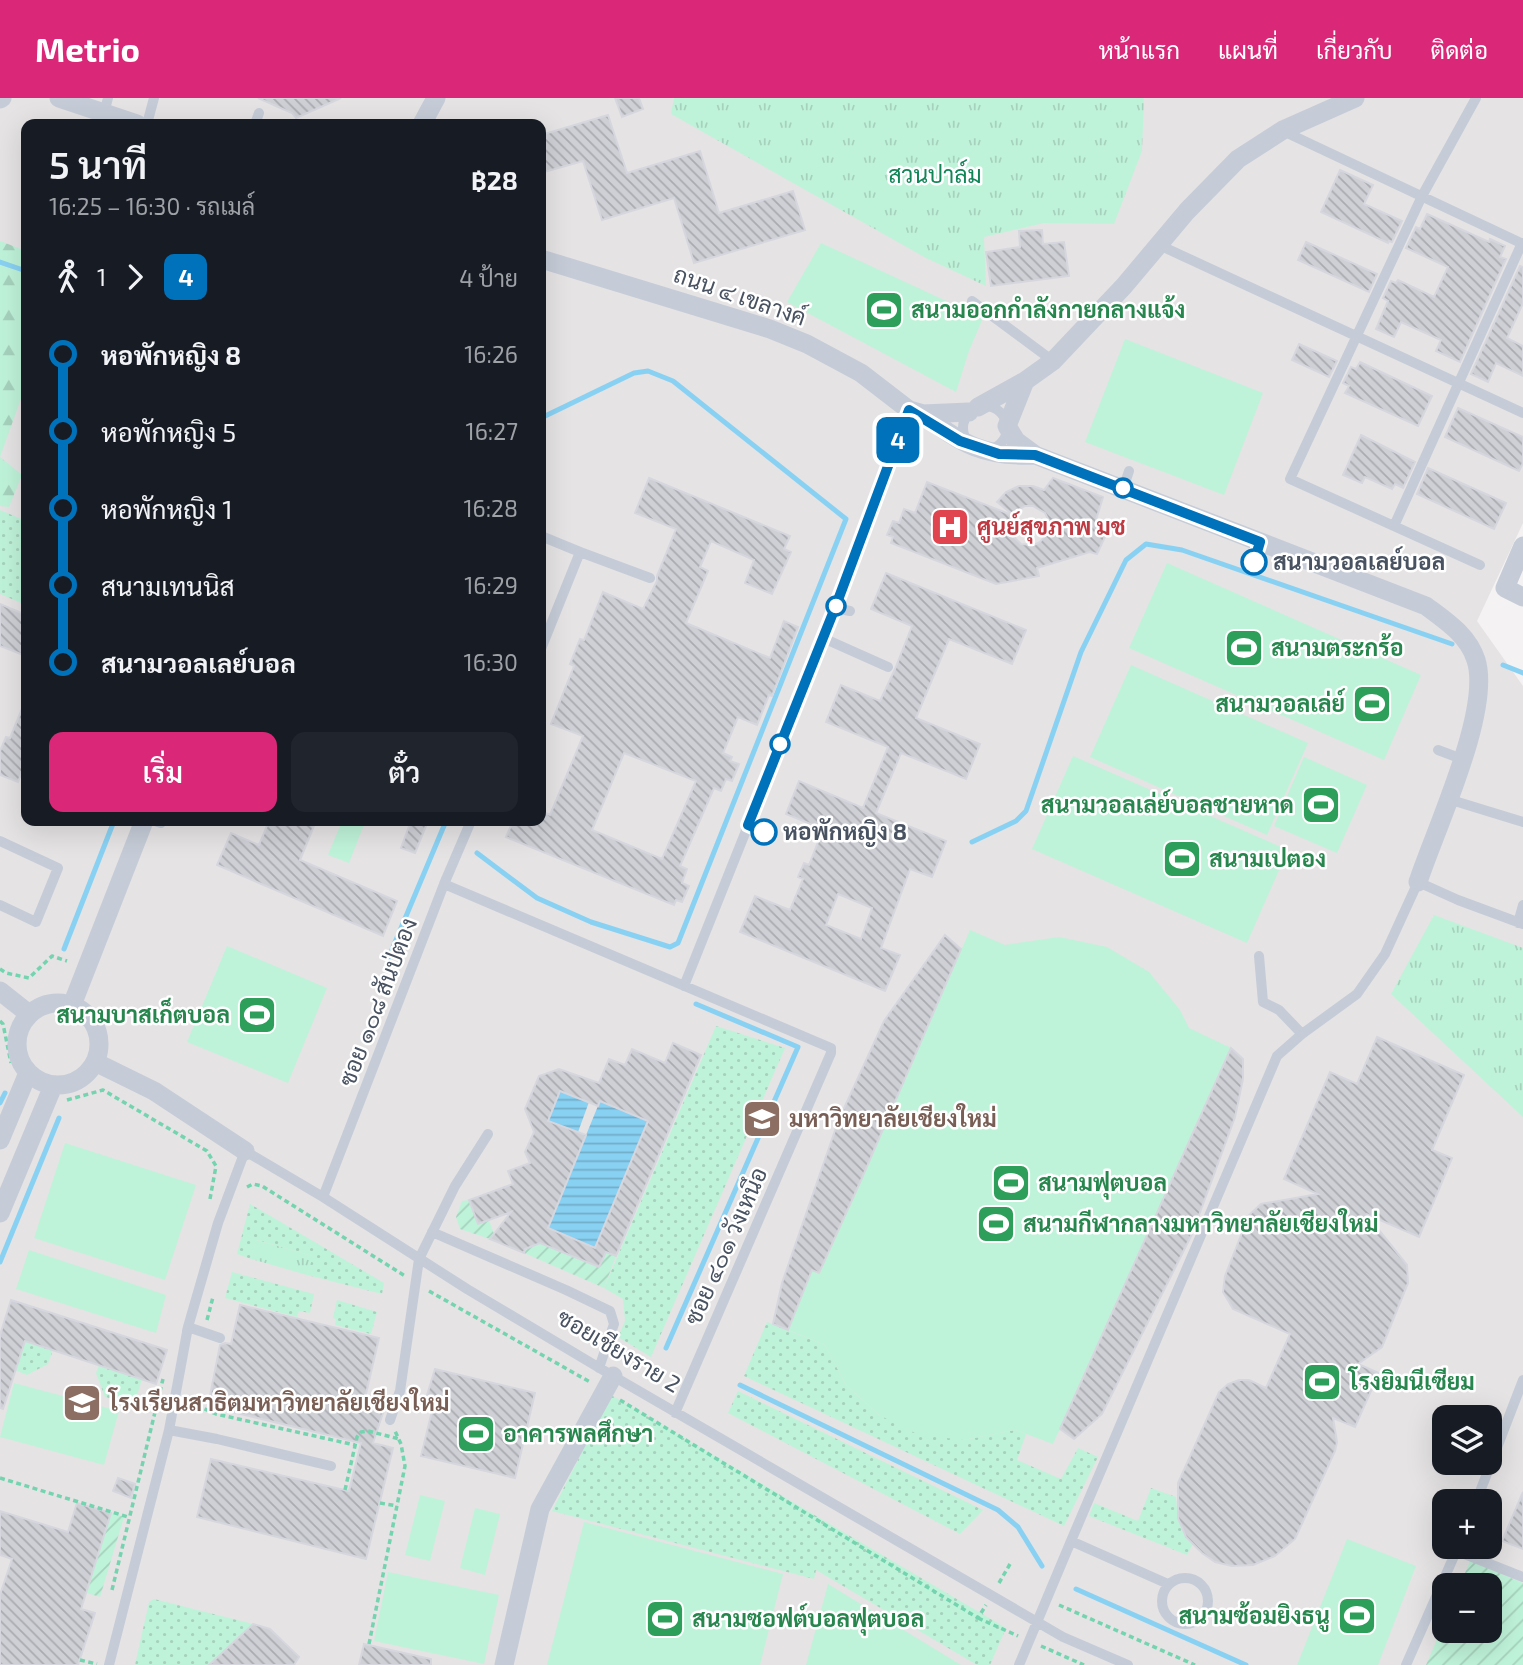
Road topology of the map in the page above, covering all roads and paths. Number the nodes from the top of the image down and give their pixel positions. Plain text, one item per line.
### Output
1 (59, 98) edge
2 (108, 98) edge
3 (155, 98) edge
4 (436, 98) edge
5 (1352, 98) edge
6 (1476, 98) edge
7 (104, 113) junction
8 (259, 113) dead end
9 (122, 119) edge
10 (149, 119) edge
11 (257, 119) edge
12 (426, 119) edge
13 (1283, 130) junction
14 (1423, 196) junction
15 (1522, 243) edge
16 (1159, 245) junction
17 (546, 260) edge
18 (972, 301) dead end
19 (1357, 336) junction
20 (1053, 361) junction
21 (1025, 381) junction
22 (1458, 383) junction
23 (973, 410) junction
24 (916, 412) junction
25 (1523, 413) edge
26 (1007, 426) junction
27 (977, 449) junction
28 (1035, 455) junction
29 (1394, 526) junction
30 (546, 538) edge
31 (1260, 542) junction
32 (1523, 546) edge
33 (580, 552) junction
34 (1254, 562) dead end
35 (1480, 565) dead end
36 (650, 578) dead end
37 (1523, 597) edge
38 (835, 608) junction
39 (849, 611) dead end
40 (546, 636) edge
41 (824, 638) junction
42 (888, 667) dead end
43 (1438, 750) dead end
44 (1461, 761) junction
45 (1447, 799) junction
46 (1523, 822) edge
47 (748, 825) junction
48 (151, 826) edge
49 (469, 826) edge
50 (764, 832) dead end
51 (0, 841) edge
52 (1418, 882) junction
53 (444, 884) junction
54 (0, 905) edge
55 (1523, 905) edge
56 (1521, 924) edge
57 (1259, 956) dead end
58 (67, 961) dead end
59 (0, 969) edge
60 (684, 986) junction
61 (0, 992) edge
62 (72, 1006) junction
63 (29, 1014) junction
64 (1302, 1034) junction
65 (94, 1062) junction
66 (28, 1073) junction
67 (53, 1086) junction
68 (103, 1090) dead end
69 (488, 1134) dead end
70 (0, 1140) edge
71 (245, 1151) junction
72 (243, 1191) dead end
73 (323, 1197) junction
74 (208, 1210) dead end
75 (0, 1213) edge
76 (432, 1232) junction
77 (419, 1259) junction
78 (416, 1283) junction
79 (214, 1292) dead end
80 (188, 1327) junction
81 (204, 1332) junction
82 (220, 1338) dead end
83 (163, 1378) dead end
84 (606, 1378) junction
85 (1523, 1380) edge
86 (675, 1413) junction
87 (390, 1420) joint
88 (174, 1431) junction
89 (399, 1439) junction
90 (355, 1445) junction
91 (331, 1466) dead end
92 (0, 1478) edge
93 (1481, 1489) edge
94 (345, 1490) dead end
95 (380, 1503) dead end
96 (397, 1506) junction
97 (128, 1517) junction
98 (1071, 1541) junction
99 (1453, 1559) edge
100 (1481, 1559) edge
101 (1010, 1564) dead end
102 (1523, 1577) edge
103 (1168, 1584) junction
104 (992, 1595) junction
105 (1057, 1595) dead end
106 (110, 1598) dead end
107 (1037, 1622) junction
108 (369, 1644) dead end
109 (80, 1660) dead end
110 (96, 1665) edge
111 (109, 1665) edge
112 (504, 1665) edge
113 (1020, 1665) edge
114 (1128, 1665) edge
115 (1133, 1665) edge
116 (1195, 1665) edge
117 (1406, 1665) edge

1 - 7 lane
2 - 7 lane
3 - 10 lane
4 - 12 lane
5 - 13 lane
6 - 14 lane
7 - 9 lane
8 - 11 lane
13 - 14 lane
13 - 16 lane
14 - 15 lane
14 - 19 lane
15 - 22 lane
16 - 19 lane
16 - 20 lane
17 - 24 lane
18 - 20 lane
19 - 22 lane
19 - 29 lane
20 - 21 lane
21 - 23 lane
21 - 26 street
22 - 25 lane
22 - 29 lane
23 - 24 lane
23 - 26 lane
23 - 27 lane
24 - 27 street
24 - 38 lane
26 - 27 lane
26 - 28 street
27 - 28 street
28 - 31 street
29 - 35 lane
30 - 33 lane
31 - 34 lane
31 - 44 lane
32 - 37 street
33 - 36 lane
33 - 40 lane
38 - 39 lane
38 - 41 lane
38 - 47 lane
41 - 42 lane
41 - 47 lane
43 - 44 lane
44 - 45 lane
45 - 46 lane
45 - 52 street
47 - 50 lane
47 - 60 lane
48 - 62 street
49 - 53 lane, ซอย ๑๐๘ สันป่ตอง
51 - 54 lane
52 - 56 lane
52 - 64 lane
53 - 60 lane, ซอย ๔๐๑ วังเหนึอ
53 - 73 lane, ซอย ๑๐๘ สันป่ตอง
55 - 56 lane
57 - 64 lane
58 - 59 path
60 - 86 lane, ซอย ๔๐๑ วังเหนึอ
61 - 63 street
62 - 63 street
62 - 65 street
63 - 66 street
64 - 98 lane
65 - 67 street
65 - 71 street, ซอยเชียงราย 2
66 - 67 street
66 - 70 street
67 - 75 street
68 - 74 path
69 - 76 lane
71 - 73 lane, ซอยเชียงราย 2
71 - 80 lane
72 - 78 path
73 - 77 lane, ซอยเชียงราย 2
76 - 77 lane
76 - 84 lane
77 - 78 lane
77 - 84 lane, ซอยเชียงราย 2
78 - 84 path
78 - 87 lane
79 - 81 path
80 - 81 lane
80 - 88 lane
81 - 82 lane
83 - 97 path
84 - 86 lane, ซอยเชียงราย 2
84 - 104 path
84 - 112 street
85 - 93 lane
86 - 104 lane, ซอยเชียงราย 2
87 - 89 path
88 - 90 path
88 - 91 lane
88 - 111 lane
89 - 90 path
89 - 96 path
90 - 94 path
92 - 97 path
95 - 96 path
96 - 108 path
97 - 106 path
98 - 103 lane
98 - 107 lane
99 - 117 lane
100 - 102 lane
101 - 104 path
103 - 103 lane
104 - 107 lane, ซอยเชียงราย 2
105 - 116 path
107 - 113 lane
107 - 114 lane, ซอยเชียงราย 2
107 - 115 lane
109 - 110 path

